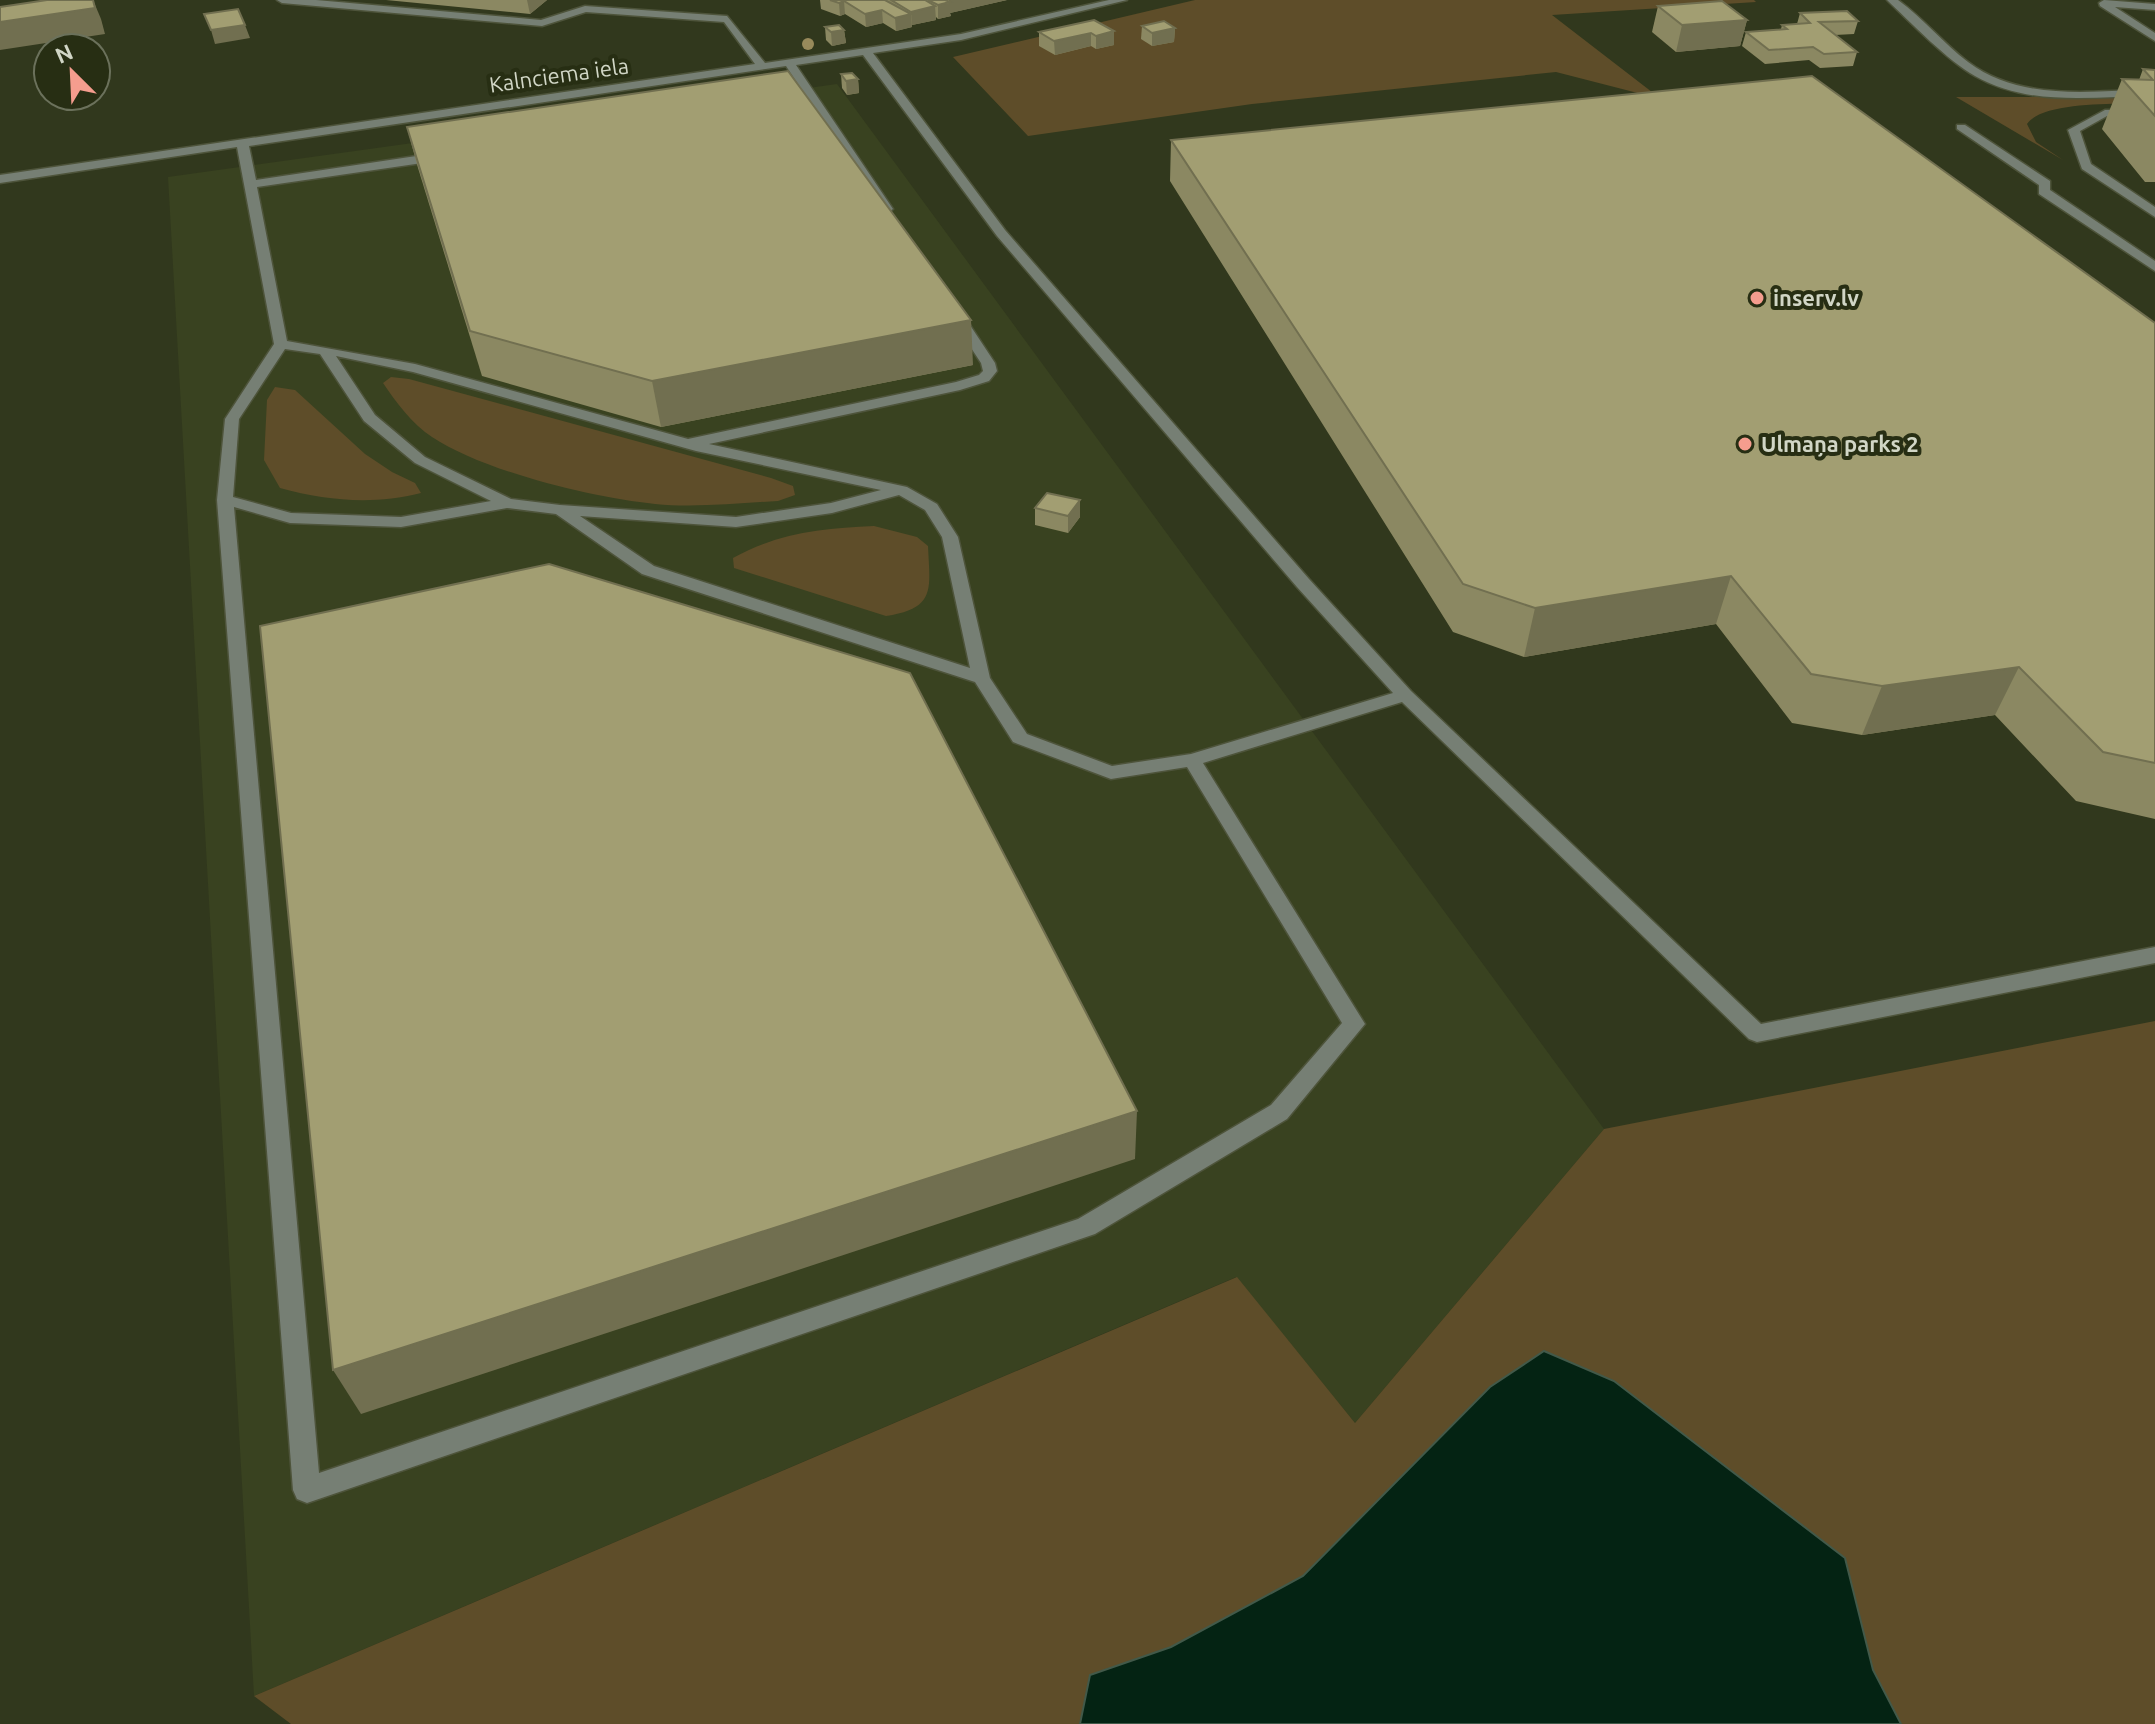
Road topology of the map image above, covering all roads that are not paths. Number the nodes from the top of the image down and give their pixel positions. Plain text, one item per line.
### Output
1 (282, 0) edge
2 (1122, 0) edge
3 (1892, 0) edge
4 (340, 2) edge
5 (2101, 2) edge
6 (2155, 7) edge
7 (2155, 38) edge
8 (867, 52) junction
9 (789, 62) junction
10 (762, 66) junction
11 (2155, 92) edge
12 (816, 100) junction
13 (801, 103) edge
14 (2155, 113) edge
15 (1961, 127) dead end
16 (242, 141) junction
17 (454, 154) edge
18 (0, 179) edge
19 (249, 185) junction
20 (2155, 213) edge
21 (894, 219) edge
22 (2155, 267) edge
23 (945, 298) edge
24 (281, 344) junction
25 (325, 350) junction
26 (688, 444) junction
27 (901, 490) junction
28 (225, 500) junction
29 (507, 503) junction
30 (560, 510) junction
31 (981, 678) junction
32 (1405, 695) junction
33 (1192, 760) junction
34 (2155, 955) edge

1 - 4 street
2 - 8 street, Kalnciema iela
3 - 11 street
4 - 10 street
5 - 6 street
5 - 7 street
8 - 9 street, Kalnciema iela
8 - 32 street
9 - 10 street, Kalnciema iela
9 - 12 street
10 - 16 street, Kalnciema iela
12 - 13 street
12 - 21 street
14 - 20 street
15 - 22 street
16 - 18 street, Kalnciema iela
16 - 19 street
17 - 19 street
19 - 24 street
23 - 26 street
24 - 25 street
24 - 28 street
25 - 26 street
25 - 29 street
26 - 27 street
27 - 30 street
27 - 31 street
28 - 29 street
28 - 33 street
29 - 30 street
30 - 31 street
31 - 33 street
32 - 33 street
32 - 34 street

